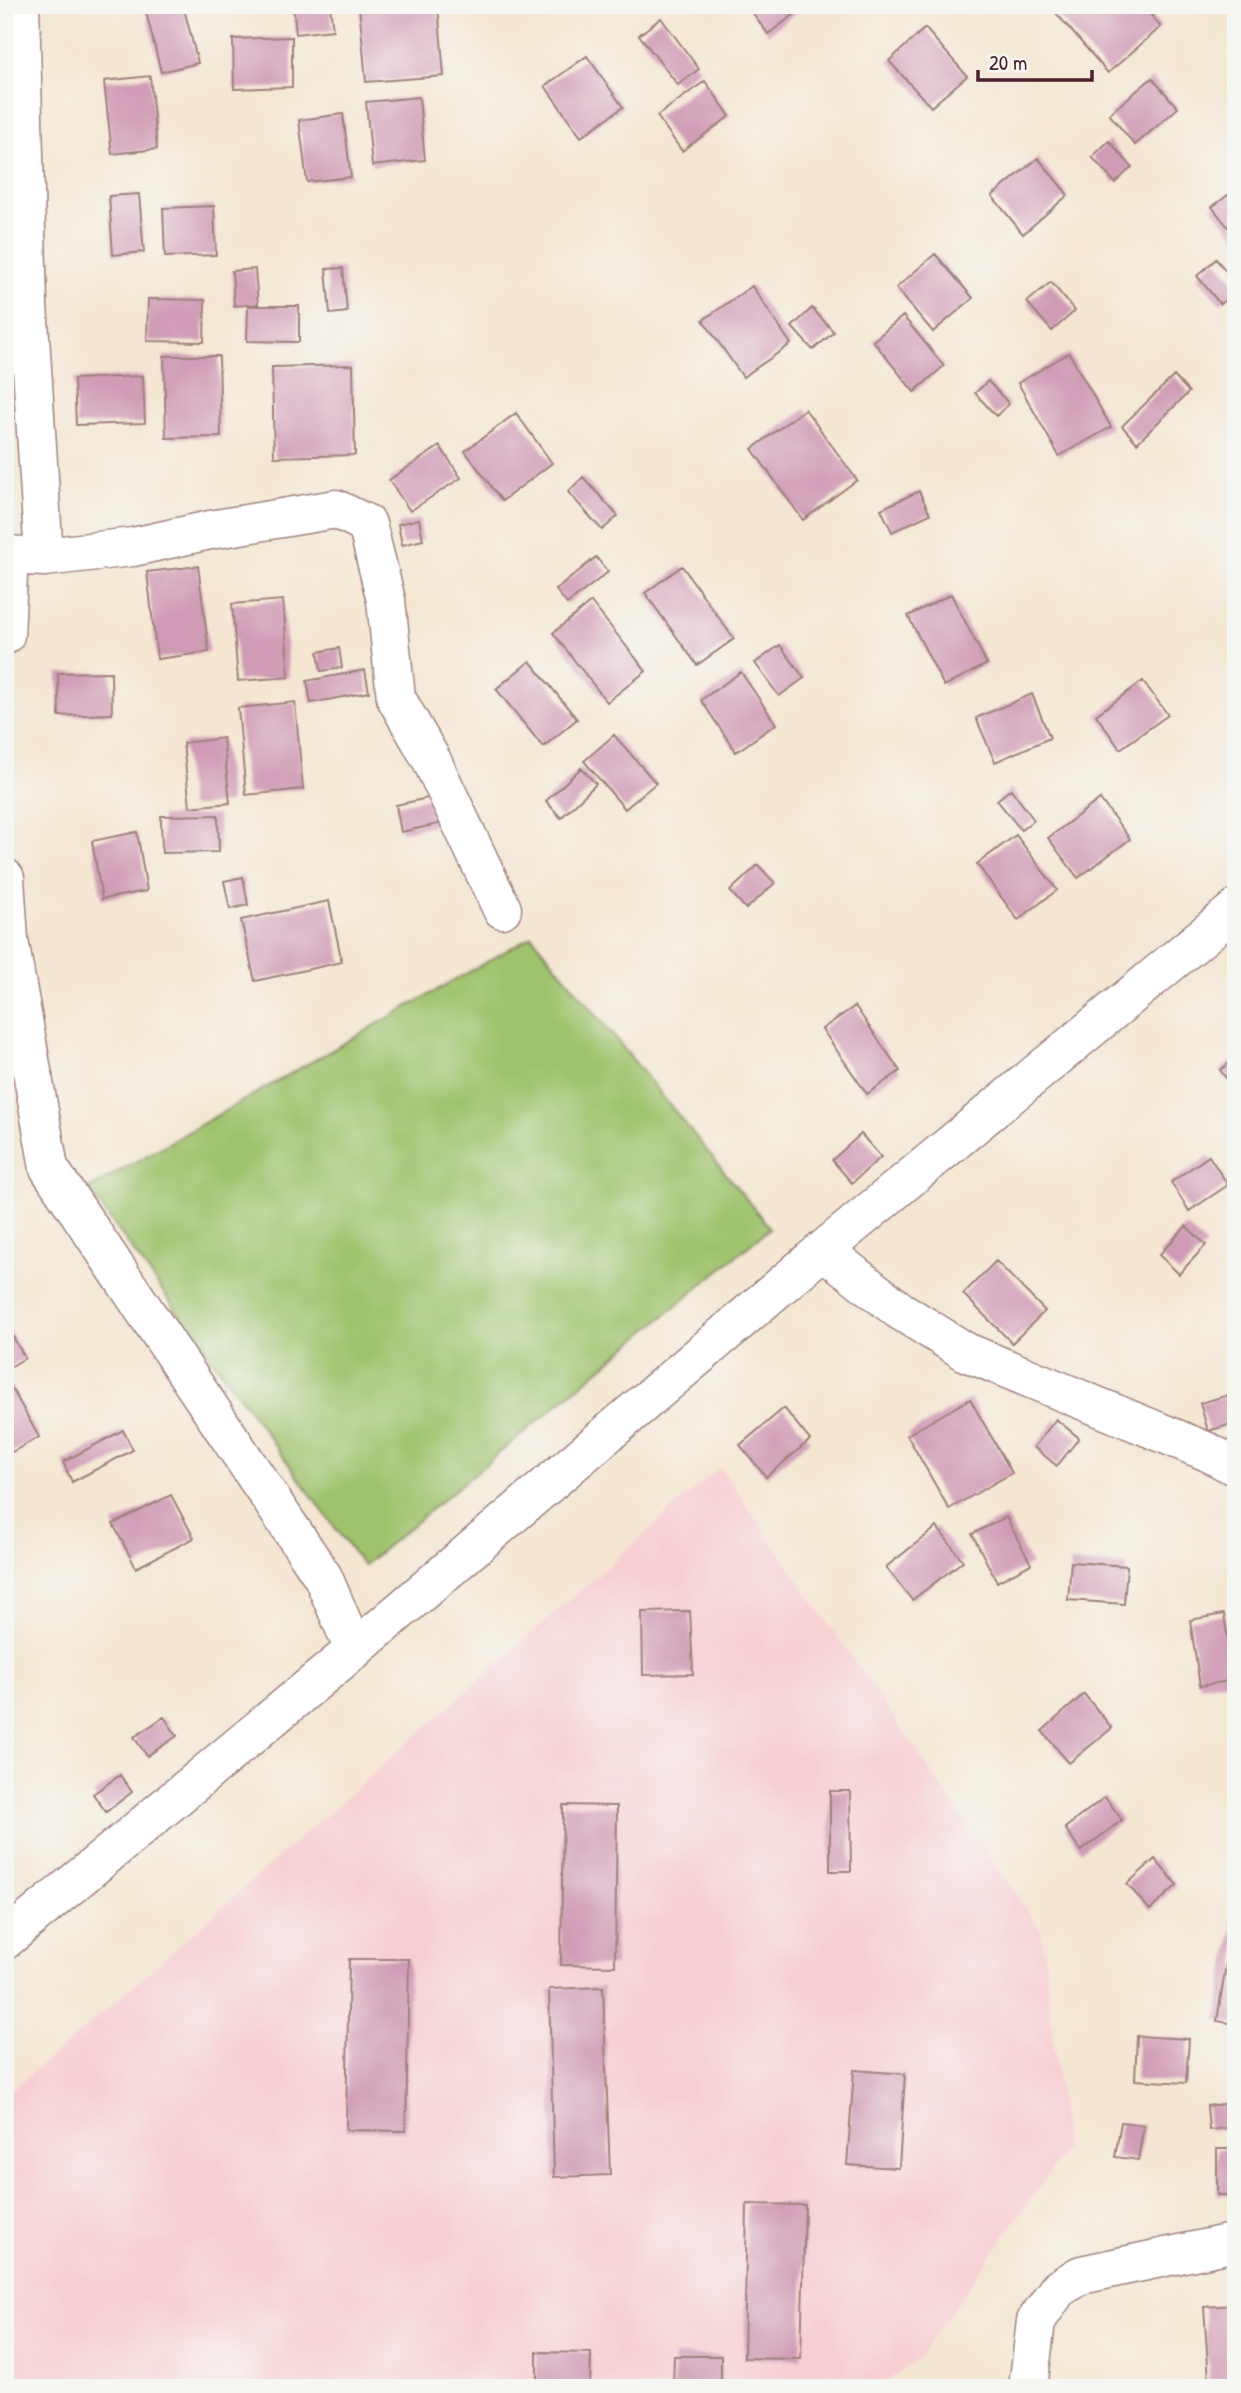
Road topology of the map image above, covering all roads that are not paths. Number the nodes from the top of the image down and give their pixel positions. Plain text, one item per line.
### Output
1 (20, 5) edge
2 (20, 556) edge
3 (5, 635) edge
4 (5, 878) edge
5 (502, 909) dead end
6 (1236, 909) edge
7 (823, 1250) junction
8 (1236, 1467) edge
9 (354, 1650) junction
10 (5, 1940) edge
11 (1236, 2242) edge
12 (1028, 2388) edge

1 - 2 street
2 - 3 street
2 - 5 street
4 - 9 street
6 - 7 street
7 - 8 street
7 - 9 street
9 - 10 street
11 - 12 street

